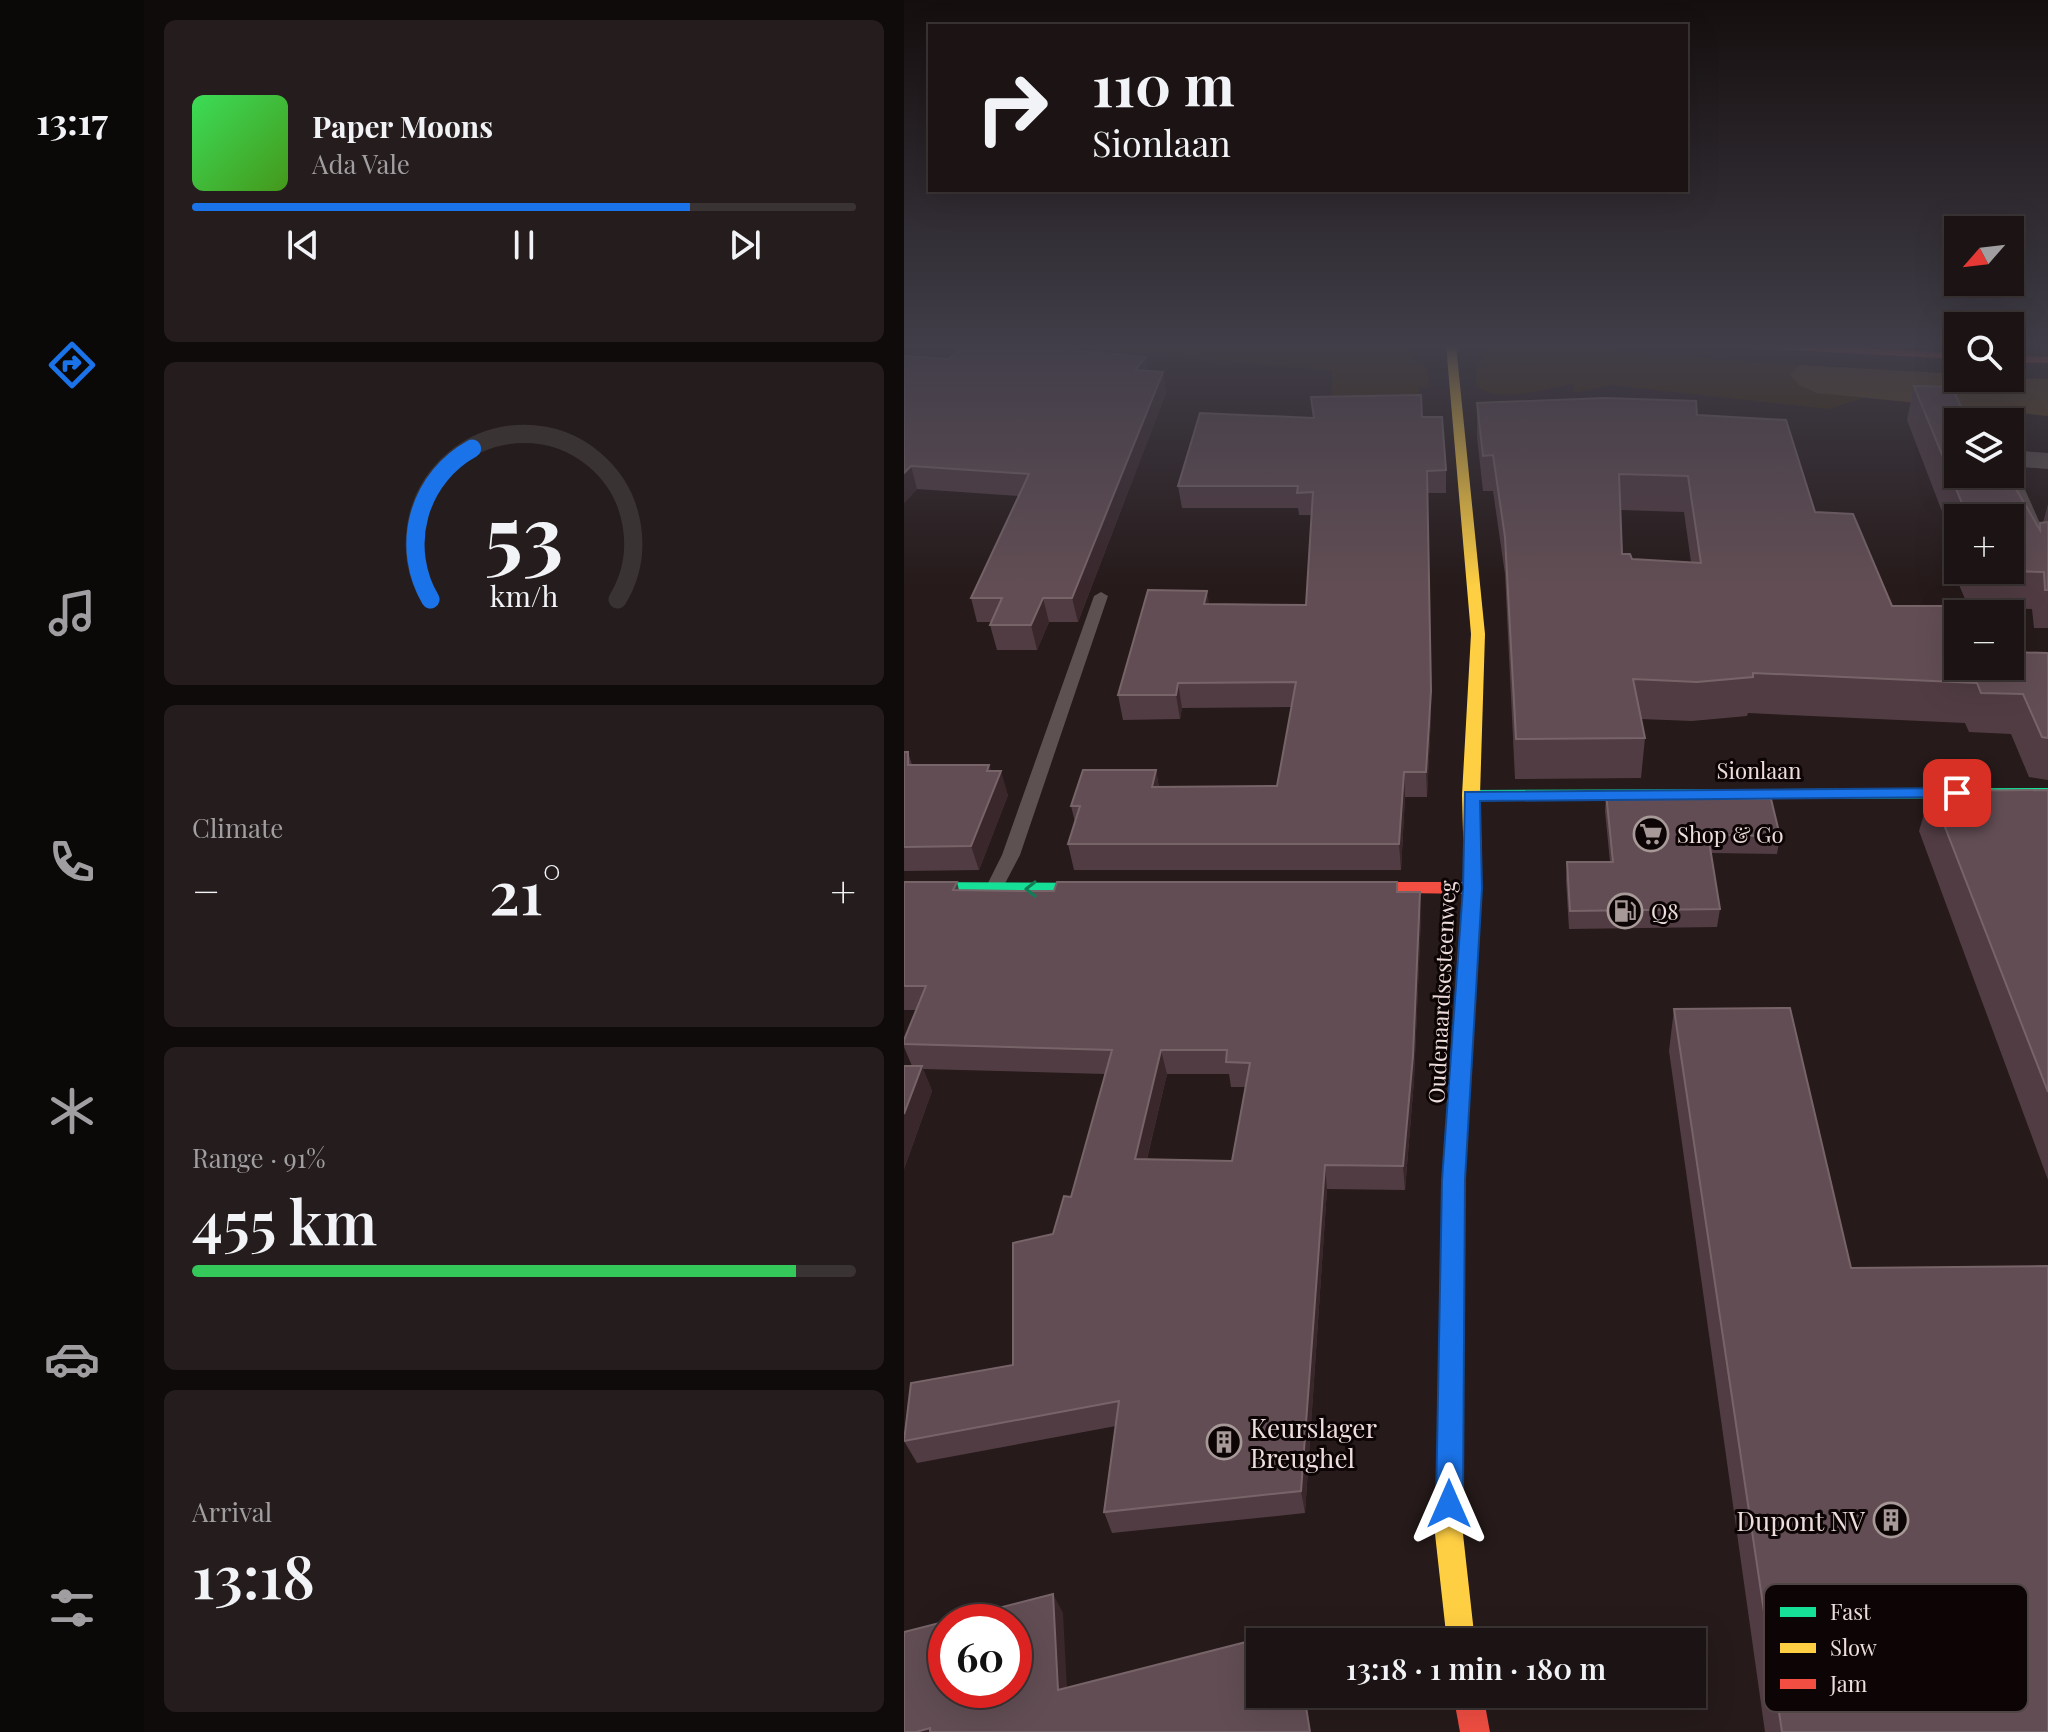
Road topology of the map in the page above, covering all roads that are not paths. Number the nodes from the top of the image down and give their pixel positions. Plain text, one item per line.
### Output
1 (1459, 426) edge
2 (2024, 459) edge
3 (2048, 461) edge
4 (2011, 488) edge
5 (2016, 501) junction
6 (2048, 503) edge
7 (2038, 551) edge
8 (1101, 596) dead end
9 (2048, 793) edge
10 (1471, 795) junction
11 (904, 888) edge
12 (1313, 888) edge
13 (1473, 888) junction
14 (994, 889) junction
15 (1138, 889) edge
16 (1459, 1628) edge
17 (1471, 1708) edge
18 (1475, 1732) edge

1 - 10 main road, Oudenaardsesteenweg
2 - 3 street
4 - 5 street
5 - 6 street
5 - 7 street
8 - 14 lane
9 - 10 main road, Sionlaan
10 - 13 main road, Oudenaardsesteenweg
11 - 14 main road
12 - 13 main road
13 - 16 main road, Oudenaardsesteenweg
15 -> 14 main road
17 - 18 main road

